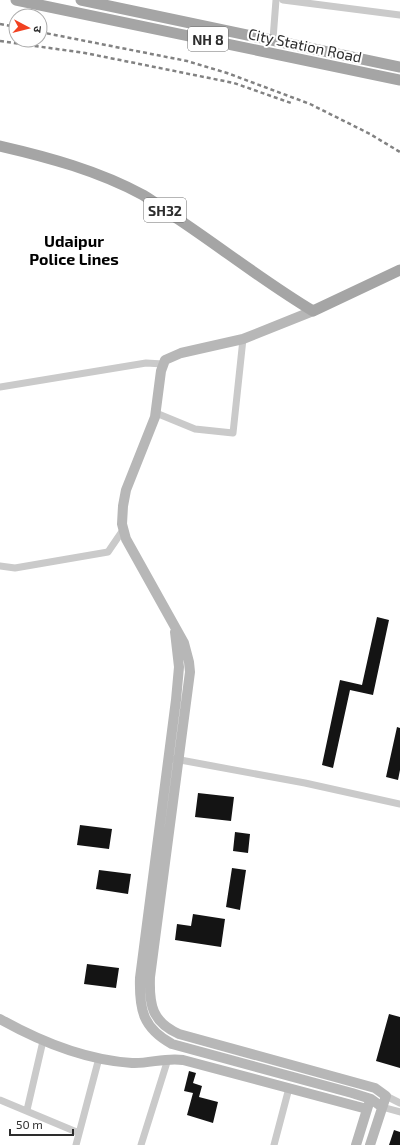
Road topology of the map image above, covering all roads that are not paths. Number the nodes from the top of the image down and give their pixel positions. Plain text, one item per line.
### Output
1 (16, 0) edge
2 (81, 0) edge
3 (276, 0) edge
4 (283, 0) edge
5 (78, 13) junction
6 (400, 15) edge
7 (273, 39) junction
8 (400, 67) edge
9 (400, 80) edge
10 (0, 146) edge
11 (400, 270) edge
12 (313, 311) junction
13 (243, 339) junction
14 (163, 364) junction
15 (0, 387) edge
16 (156, 413) junction
17 (123, 530) junction
18 (0, 566) edge
19 (172, 622) junction
20 (169, 758) junction
21 (179, 760) junction
22 (400, 804) edge
23 (0, 1019) edge
24 (43, 1041) junction
25 (99, 1058) junction
26 (168, 1059) junction
27 (289, 1088) junction
28 (375, 1088) junction
29 (386, 1096) junction
30 (371, 1099) junction
31 (0, 1100) edge
32 (400, 1103) edge
33 (382, 1107) junction
34 (367, 1109) junction
35 (27, 1110) junction
36 (400, 1112) edge
37 (79, 1133) junction
38 (76, 1145) edge
39 (141, 1145) edge
40 (274, 1145) edge
41 (356, 1145) edge
42 (370, 1145) edge

1 - 5 main road, City Station Road / NH 8
2 - 5 street
2 - 7 main road, City Station Road / NH 8
3 - 7 street
4 - 6 street
5 - 9 main road, City Station Road / NH 8
7 - 8 main road, City Station Road / NH 8
10 - 12 main road, SH32
11 - 12 main road
12 - 13 street
13 - 14 street
13 - 16 street
14 - 15 street
14 - 16 street
16 - 17 street
17 - 18 street
17 - 19 street
19 - 20 street
19 - 21 street
20 - 21 street
20 - 30 street
21 - 22 street
21 - 28 street
23 - 24 street
24 - 25 street
24 - 35 street
25 - 26 street
25 - 37 street
26 - 27 street
26 - 39 street
27 - 34 street
27 - 40 street
28 - 29 street
28 - 30 street
29 - 32 street
29 - 33 street
30 - 33 street
30 - 34 street
31 - 35 street
33 - 36 street
33 - 42 street
34 - 41 street
35 - 37 street
37 - 38 street

